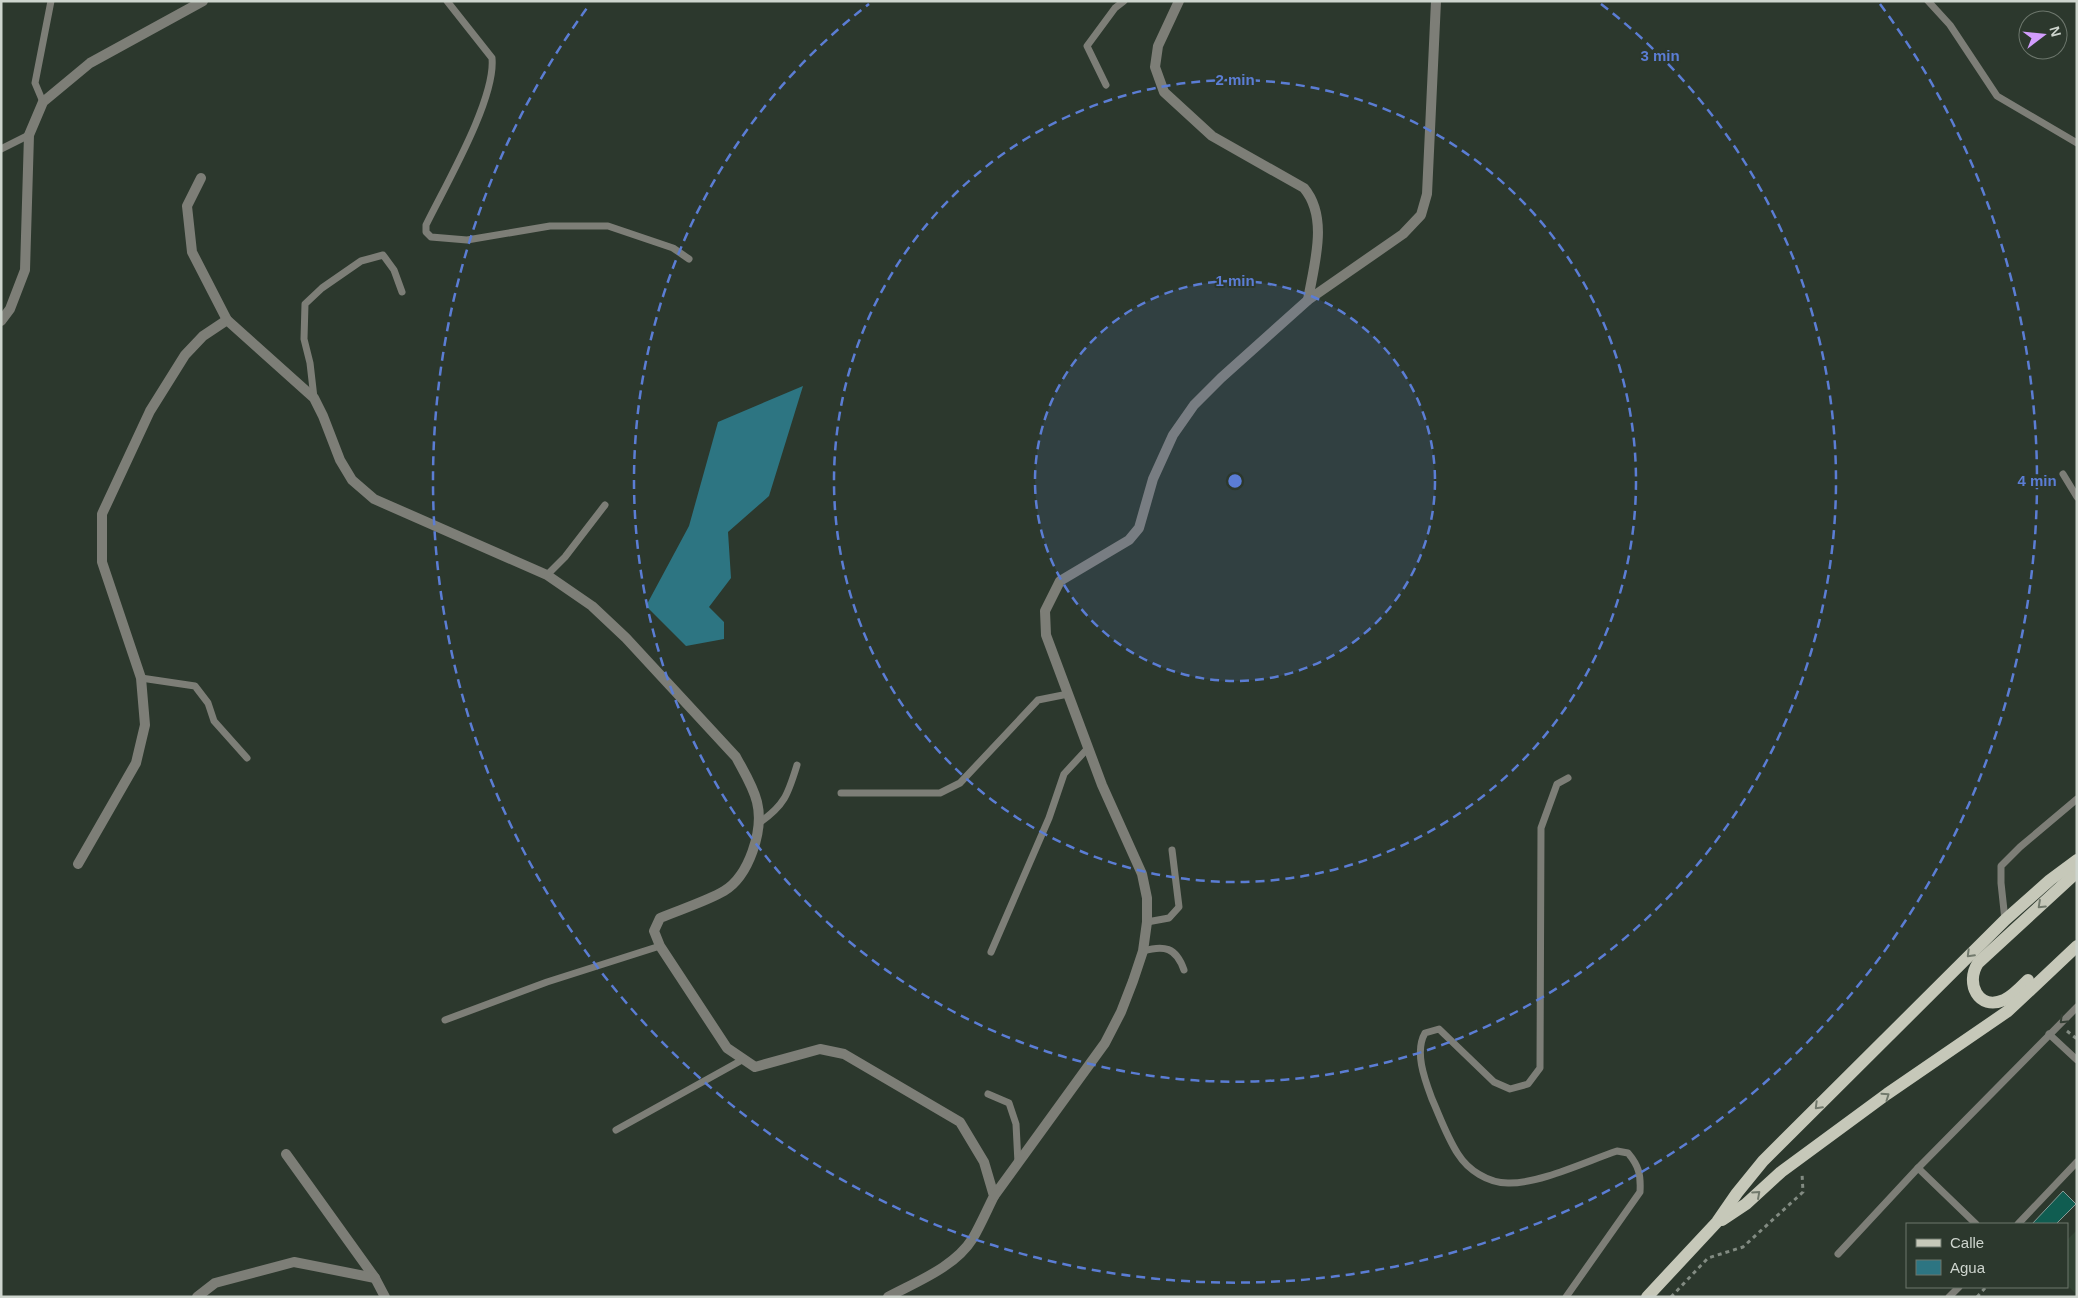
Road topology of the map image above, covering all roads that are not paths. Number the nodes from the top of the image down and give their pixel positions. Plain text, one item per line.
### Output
1 (50, 1) edge
2 (203, 1) edge
3 (447, 1) edge
4 (1124, 1) edge
5 (1179, 1) edge
6 (1436, 1) edge
7 (1928, 1) edge
8 (1106, 84) dead end
9 (44, 102) junction
10 (29, 135) junction
11 (2077, 143) edge
12 (1, 149) edge
13 (201, 178) dead end
14 (689, 259) dead end
15 (402, 292) dead end
16 (1308, 300) junction
17 (227, 320) junction
18 (1, 321) edge
19 (314, 398) junction
20 (2063, 474) dead end
21 (2077, 497) edge
22 (605, 505) dead end
23 (547, 574) junction
24 (141, 678) junction
25 (1068, 694) junction
26 (1088, 748) junction
27 (247, 758) dead end
28 (798, 765) dead end
29 (1568, 778) dead end
30 (841, 793) dead end
31 (2077, 799) edge
32 (759, 823) junction
33 (1172, 850) dead end
34 (2077, 860) edge
35 (78, 864) dead end
36 (2077, 872) edge
37 (2005, 920) junction
38 (1147, 922) junction
39 (2077, 935) edge
40 (660, 946) junction
41 (2077, 946) edge
42 (1143, 951) junction
43 (991, 952) dead end
44 (1184, 970) dead end
45 (2077, 1007) edge
46 (445, 1020) dead end
47 (2050, 1034) junction
48 (742, 1060) junction
49 (2077, 1060) edge
50 (988, 1094) dead end
51 (616, 1130) dead end
52 (286, 1154) dead end
53 (2077, 1162) edge
54 (1018, 1163) junction
55 (1918, 1168) junction
56 (994, 1196) junction
57 (1718, 1222) junction
58 (1975, 1223) edge
59 (2019, 1223) edge
60 (1838, 1254) dead end
61 (375, 1278) junction
62 (1958, 1288) edge
63 (197, 1297) edge
64 (385, 1297) edge
65 (888, 1297) edge
66 (1566, 1297) edge
67 (1647, 1297) edge
68 (1949, 1297) edge

1 - 9 lane
2 - 9 street
3 - 14 lane
4 - 8 lane
5 - 16 street
6 - 16 street
7 - 11 lane
9 - 10 street
10 - 12 lane
10 - 18 street
13 - 17 street
15 - 19 lane
16 - 25 street
17 - 19 street
17 - 24 street
19 - 23 street
20 - 21 lane
22 - 23 lane
23 - 32 street
24 - 27 lane
24 - 35 street
25 - 26 street
25 - 30 lane
26 - 38 street
26 - 43 lane
28 - 32 lane
29 - 66 lane
31 - 37 lane
32 - 40 street
33 - 38 lane
34 - 37 main road
36 -> 39 main road
37 -> 57 main road
38 - 42 street
40 - 46 lane
40 - 48 street
57 -> 41 main road
42 - 44 lane
42 - 54 street
45 -> 47 lane
47 - 49 lane
47 - 55 lane
48 - 51 lane
48 - 56 street
50 - 54 lane
52 - 61 street
53 - 59 lane
54 - 56 street
55 - 58 lane
55 - 60 lane
56 - 65 street
57 - 67 main road
61 - 63 street
61 - 64 street
62 - 68 lane

